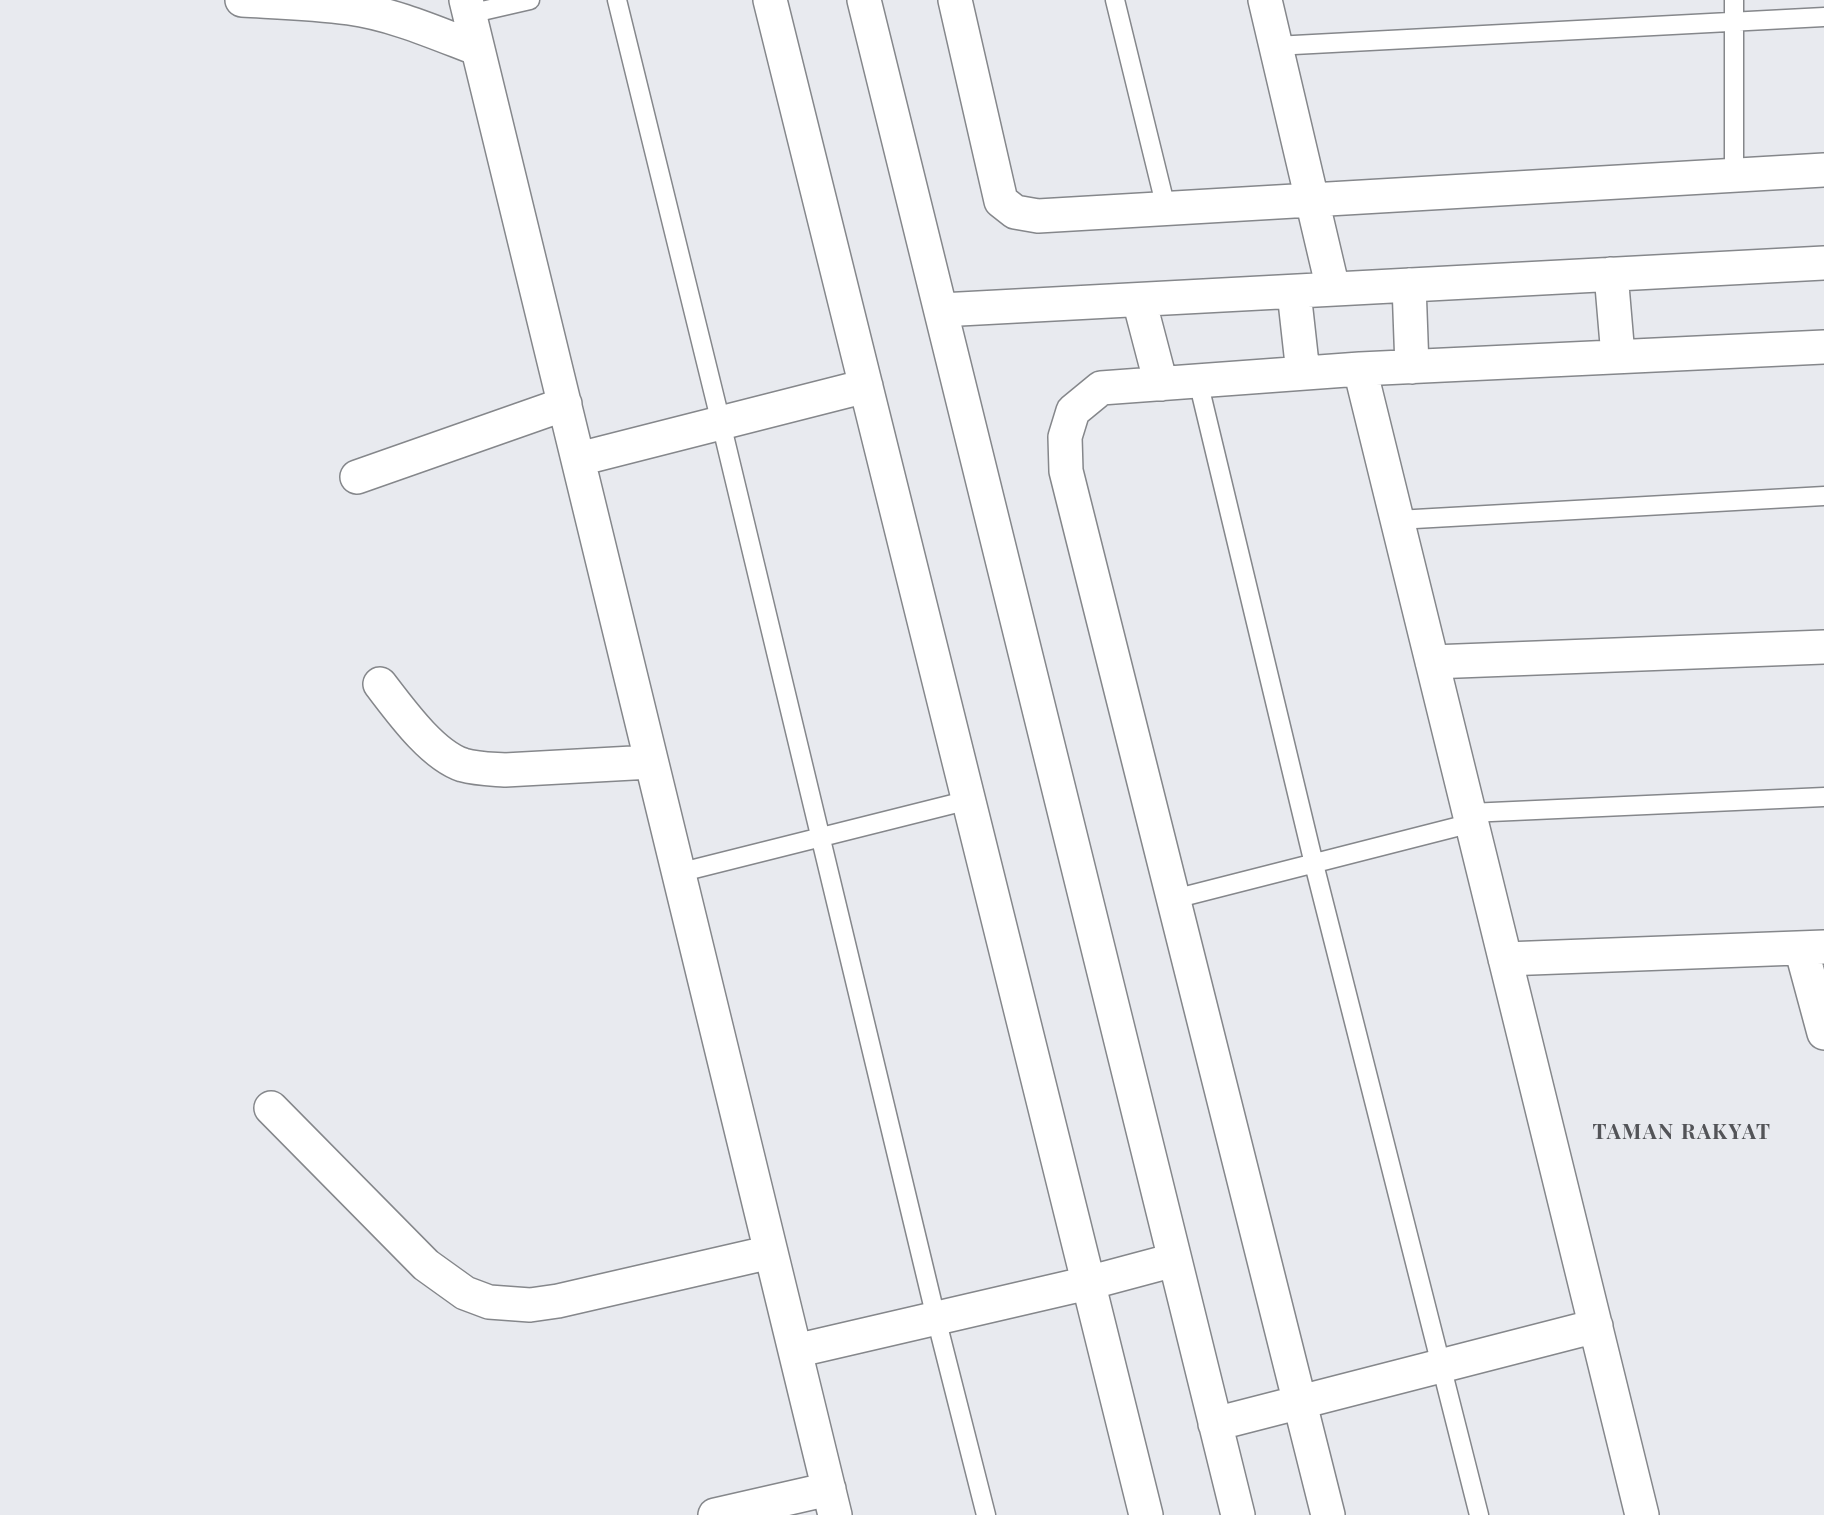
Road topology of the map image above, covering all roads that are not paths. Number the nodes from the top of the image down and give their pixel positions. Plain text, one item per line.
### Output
1 (242, 0) edge
2 (530, 0) edge
3 (617, 0) edge
4 (770, 0) edge
5 (864, 0) edge
6 (955, 0) edge
7 (1115, 0) edge
8 (1265, 0) edge
9 (1734, 0) edge
10 (467, 7) edge
11 (1824, 17) edge
12 (1734, 22) junction
13 (1275, 46) junction
14 (477, 49) junction
15 (1824, 170) edge
16 (1734, 175) junction
17 (1311, 200) junction
18 (1167, 208) junction
19 (1824, 263) edge
20 (1611, 274) junction
21 (1409, 285) junction
22 (1333, 289) junction
23 (1294, 292) junction
24 (1139, 300) junction
25 (941, 310) junction
26 (1824, 347) edge
27 (1618, 356) junction
28 (1412, 367) junction
29 (1360, 369) junction
30 (1304, 373) junction
31 (1198, 381) junction
32 (1161, 384) junction
33 (866, 386) junction
34 (565, 404) junction
35 (721, 423) junction
36 (579, 459) junction
37 (357, 477) dead end
38 (1824, 496) edge
39 (1397, 520) junction
40 (1824, 646) edge
41 (1432, 662) junction
42 (380, 684) dead end
43 (651, 762) junction
44 (1824, 797) edge
45 (969, 800) junction
46 (1471, 818) junction
47 (820, 837) junction
48 (1314, 864) junction
49 (678, 873) junction
50 (1174, 899) junction
51 (1812, 948) edge
52 (1505, 959) junction
53 (1824, 1033) edge
54 (272, 1108) dead end
55 (771, 1252) junction
56 (1174, 1260) junction
57 (1088, 1283) junction
58 (936, 1318) junction
59 (1596, 1326) junction
60 (795, 1351) junction
61 (1442, 1366) junction
62 (1300, 1403) junction
63 (1215, 1424) junction
64 (832, 1502) edge
65 (715, 1515) edge
66 (986, 1515) edge
67 (1146, 1515) edge
68 (1238, 1515) edge
69 (1328, 1515) edge
70 (1479, 1515) edge
71 (1642, 1515) edge

1 - 14 street
2 - 10 lane
3 - 35 lane
4 - 33 street
5 - 25 street
6 - 18 street
7 - 18 lane
8 - 13 street
9 - 12 lane
10 - 14 street
11 - 12 lane
12 - 13 lane
12 - 16 lane
13 - 17 street
14 - 34 street
15 - 16 street
16 - 17 street
17 - 18 street
17 - 22 street
19 - 20 street
20 - 21 street
20 - 27 street
21 - 22 street
21 - 28 street
22 - 23 street
23 - 24 street
23 - 30 street
24 - 25 street
24 - 32 street
25 - 56 street
26 - 27 street
27 - 28 street
28 - 29 street
29 - 30 street
29 - 39 street
30 - 31 street
31 - 32 street
31 - 48 lane
32 - 50 street
33 - 35 street
33 - 45 street
34 - 36 street
34 - 37 street
35 - 36 street
35 - 47 lane
36 - 43 street
38 - 39 lane
39 - 41 street
40 - 41 street
41 - 46 street
42 - 43 street
43 - 49 street
44 - 46 lane
45 - 47 lane
45 - 57 street
46 - 48 lane
46 - 52 street
47 - 49 lane
47 - 58 lane
48 - 50 lane
48 - 61 lane
49 - 55 street
50 - 62 street
51 - 52 street
51 - 53 street
52 - 59 street
54 - 55 street
55 - 60 street
56 - 57 street
56 - 63 street
57 - 58 street
57 - 67 street
58 - 60 street
58 - 66 lane
59 - 61 street
59 - 71 street
60 - 64 street
61 - 62 street
61 - 70 lane
62 - 63 street
62 - 69 street
63 - 68 street
64 - 65 street

